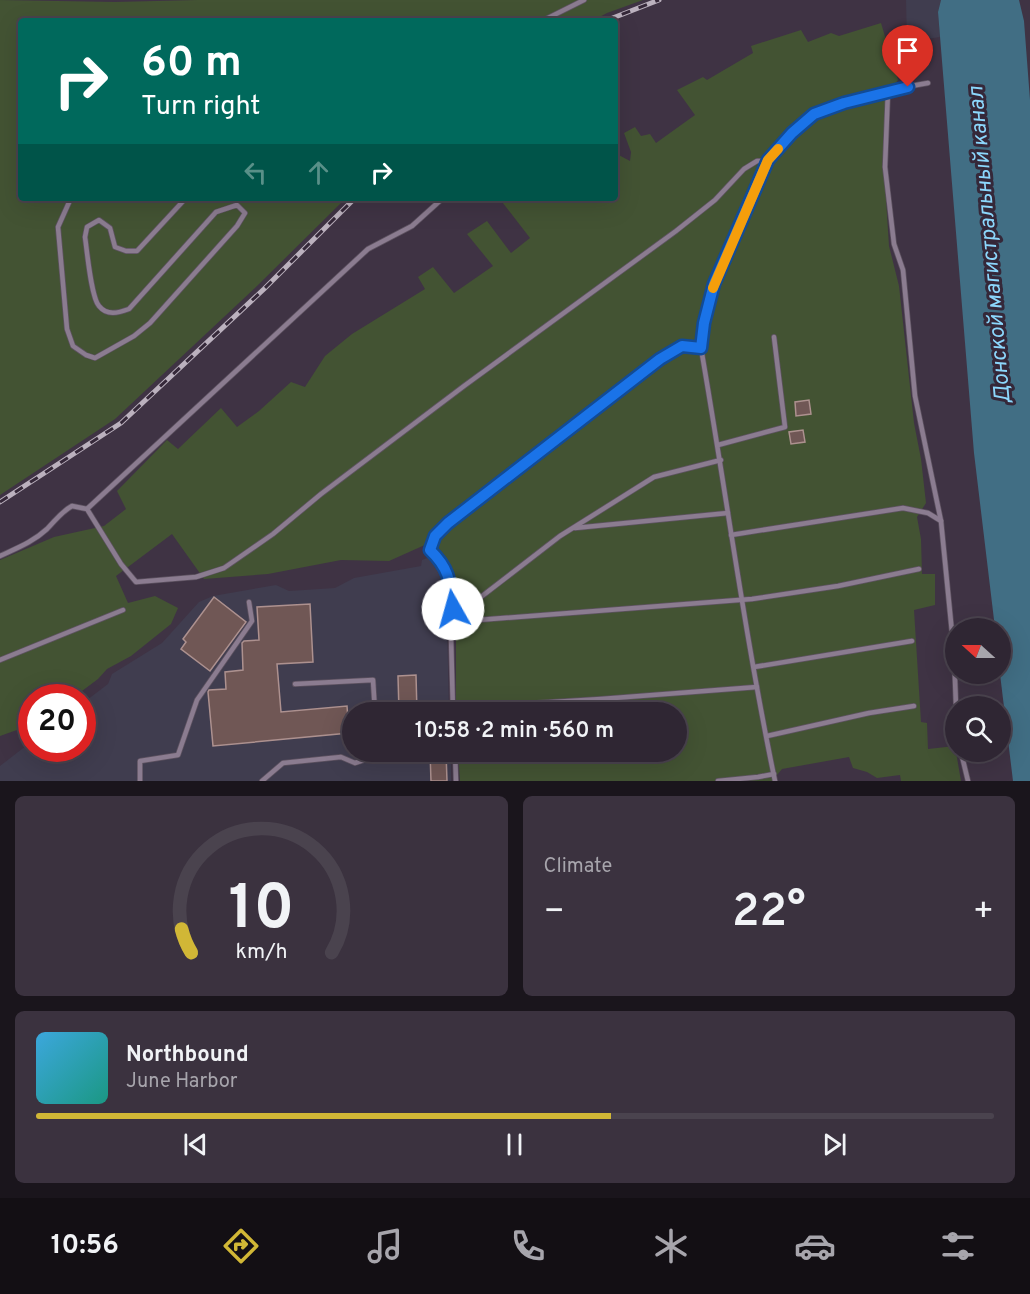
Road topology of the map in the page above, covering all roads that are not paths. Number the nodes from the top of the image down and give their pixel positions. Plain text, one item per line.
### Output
1 (584, 0) edge
2 (548, 18) edge
3 (928, 83) dead end
4 (888, 90) junction
5 (768, 160) junction
6 (70, 201) edge
7 (183, 201) edge
8 (440, 201) edge
9 (774, 337) dead end
10 (701, 348) junction
11 (718, 445) junction
12 (721, 460) junction
13 (87, 508) junction
14 (728, 513) junction
15 (941, 521) junction
16 (572, 528) junction
17 (731, 535) junction
18 (0, 556) edge
19 (920, 569) dead end
20 (742, 599) junction
21 (249, 602) dead end
22 (453, 609) junction
23 (123, 610) dead end
24 (452, 622) junction
25 (912, 640) dead end
26 (0, 660) edge
27 (754, 667) junction
28 (295, 684) dead end
29 (757, 687) junction
30 (956, 696) edge
31 (374, 702) edge
32 (453, 702) edge
33 (561, 702) edge
34 (914, 706) dead end
35 (767, 736) junction
36 (342, 757) edge
37 (455, 762) edge
38 (963, 762) edge
39 (774, 774) junction
40 (140, 781) edge
41 (262, 781) edge
42 (456, 781) edge
43 (718, 781) edge
44 (775, 781) edge
45 (968, 781) edge

1 - 2 lane
3 - 4 lane
4 - 5 lane
4 - 15 lane
5 - 10 lane
5 - 13 lane
6 - 7 lane
8 - 13 lane
9 - 11 lane
10 - 11 lane
10 - 22 lane
11 - 12 lane
12 - 14 lane
12 - 16 lane
13 - 18 lane
14 - 16 lane
14 - 17 lane
15 - 17 lane
15 - 30 lane
16 - 22 lane
17 - 20 lane
19 - 20 lane
20 - 24 lane
20 - 27 lane
21 - 40 lane
22 - 24 lane
23 - 26 lane
24 - 32 lane
25 - 27 lane
27 - 29 lane
28 - 31 lane
29 - 33 lane
29 - 35 lane
34 - 35 lane
35 - 39 lane
36 - 41 lane
37 - 42 lane
38 - 45 lane
39 - 43 lane
39 - 44 lane

